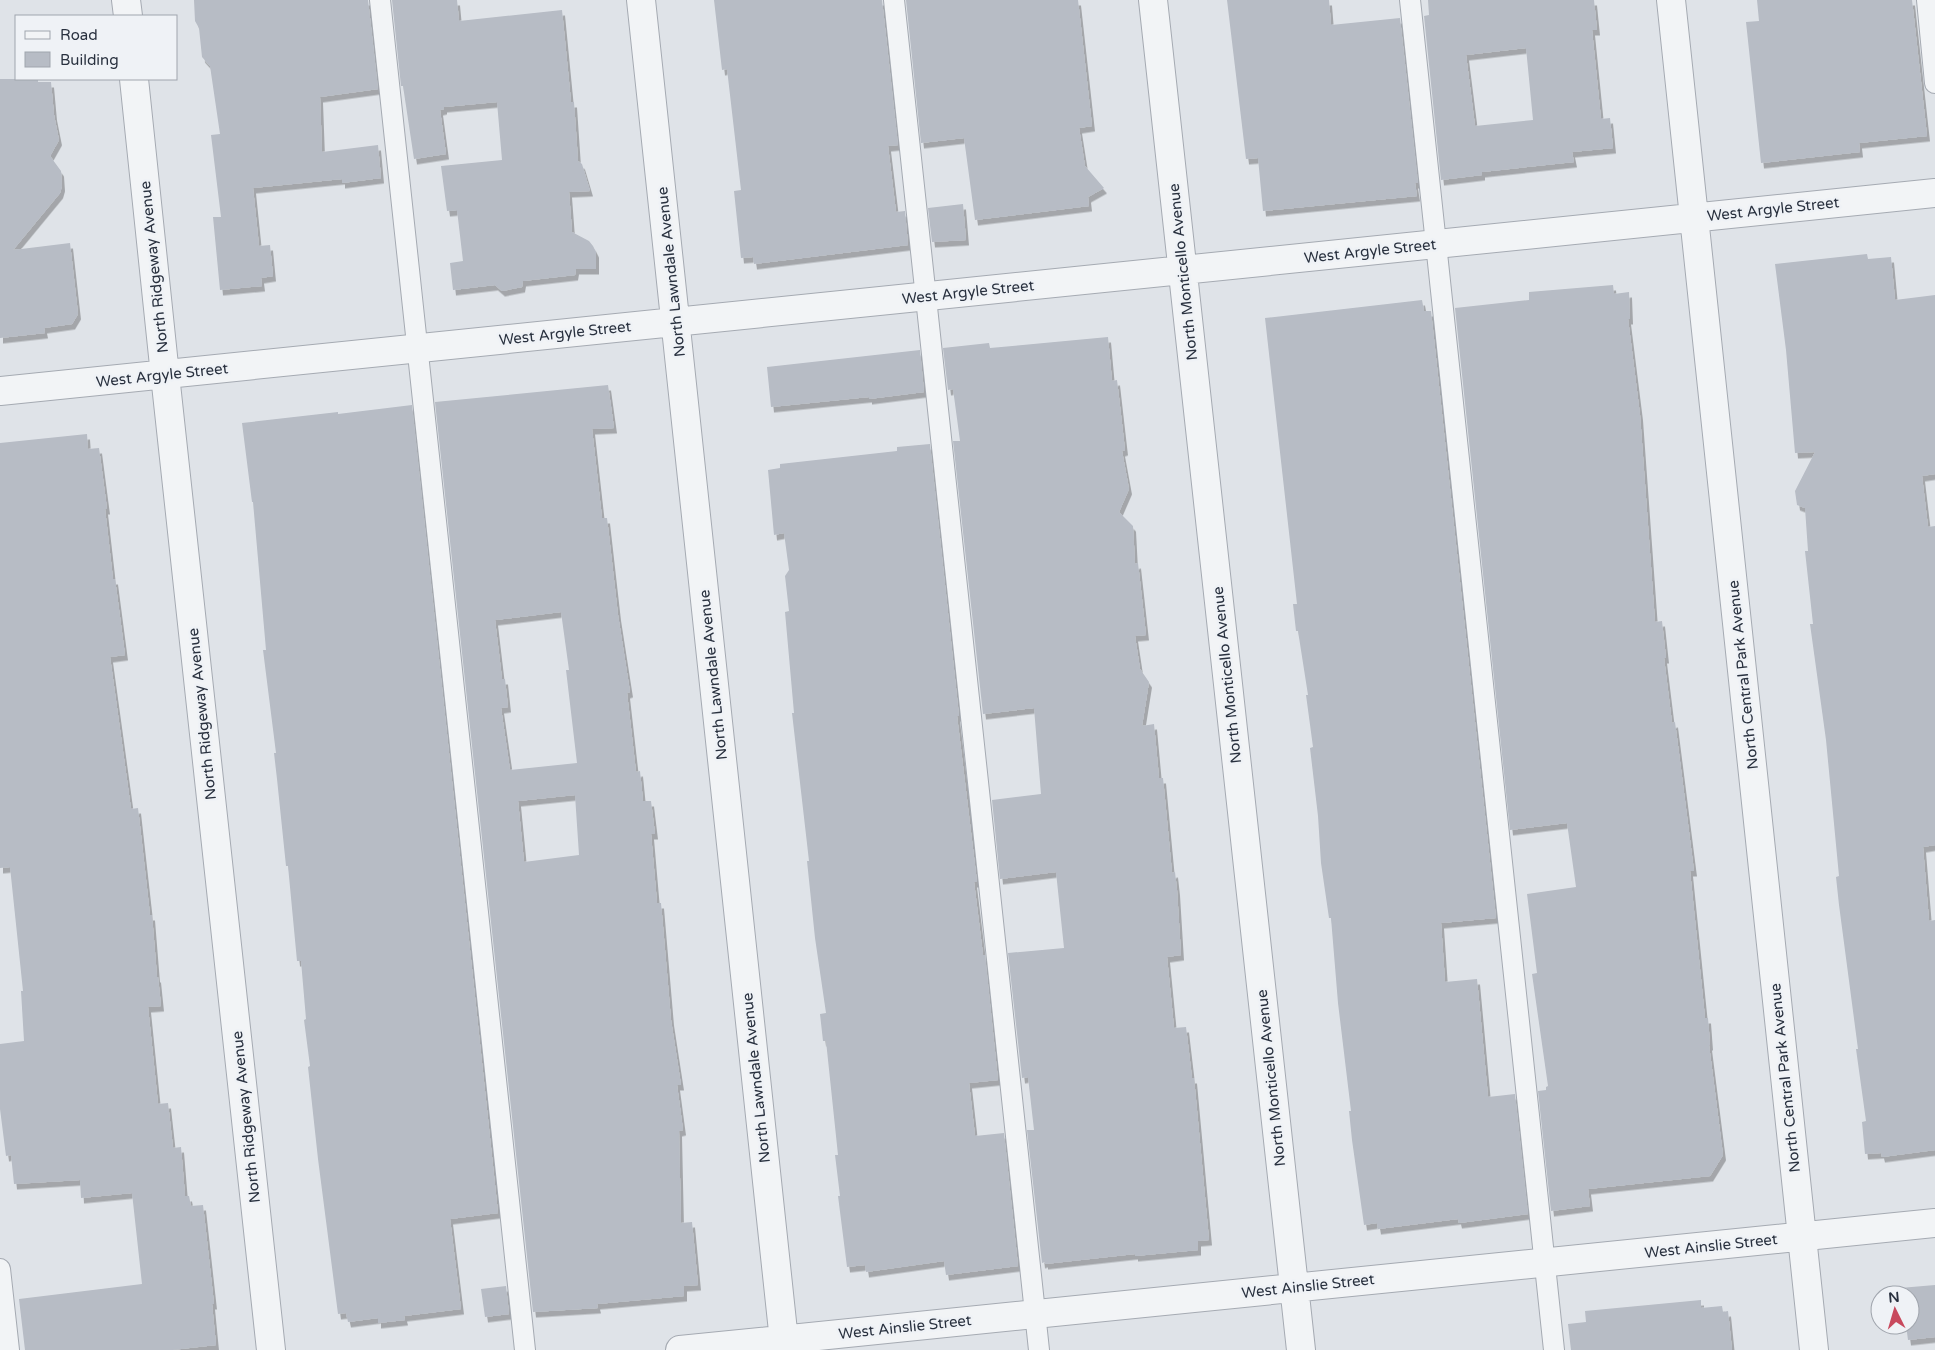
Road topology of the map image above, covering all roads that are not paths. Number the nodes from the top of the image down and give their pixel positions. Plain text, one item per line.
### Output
1 (126, 0) edge
2 (380, 0) edge
3 (641, 0) edge
4 (894, 0) edge
5 (1154, 0) edge
6 (1410, 0) edge
7 (1672, 0) edge
8 (1926, 0) edge
9 (128, 15) edge
10 (134, 80) edge
11 (1935, 83) edge
12 (1935, 193) edge
13 (1694, 218) junction
14 (1436, 244) junction
15 (1182, 270) junction
16 (926, 296) junction
17 (676, 322) junction
18 (417, 349) junction
19 (165, 375) junction
20 (0, 391) edge
21 (1935, 1223) edge
22 (1802, 1236) junction
23 (1544, 1262) junction
24 (0, 1269) edge
25 (1294, 1288) junction
26 (1035, 1314) junction
27 (784, 1345) edge
28 (9, 1350) edge
29 (271, 1350) edge
30 (524, 1350) edge
31 (680, 1350) edge
32 (1039, 1350) edge
33 (1300, 1350) edge
34 (1554, 1350) edge
35 (1814, 1350) edge

1 - 9 street
2 - 18 lane
3 - 17 street, North Lawndale Avenue
4 - 16 lane
5 - 15 street, North Monticello Avenue
6 - 14 lane
7 - 13 street, North Central Park Avenue
8 - 11 lane
10 - 19 street, North Ridgeway Avenue
12 - 13 street, West Argyle Street
13 - 14 street, West Argyle Street
13 - 22 street, North Central Park Avenue
14 - 15 street, West Argyle Street
14 - 23 lane
15 - 16 street, West Argyle Street
15 - 25 street, North Monticello Avenue
16 - 17 street, West Argyle Street
16 - 26 lane
17 - 18 street, West Argyle Street
17 - 27 street, North Lawndale Avenue
18 - 19 street, West Argyle Street
18 - 30 lane
19 - 20 street, West Argyle Street
19 - 29 street, North Ridgeway Avenue
21 - 22 street, West Ainslie Street
22 - 23 street, West Ainslie Street
22 - 35 street, North Central Park Avenue
23 - 25 street, West Ainslie Street
23 - 34 lane
24 - 28 lane
25 - 26 street, West Ainslie Street
25 - 33 street, North Monticello Avenue
26 - 27 street, West Ainslie Street
26 - 32 lane
27 - 31 street, West Ainslie Street

